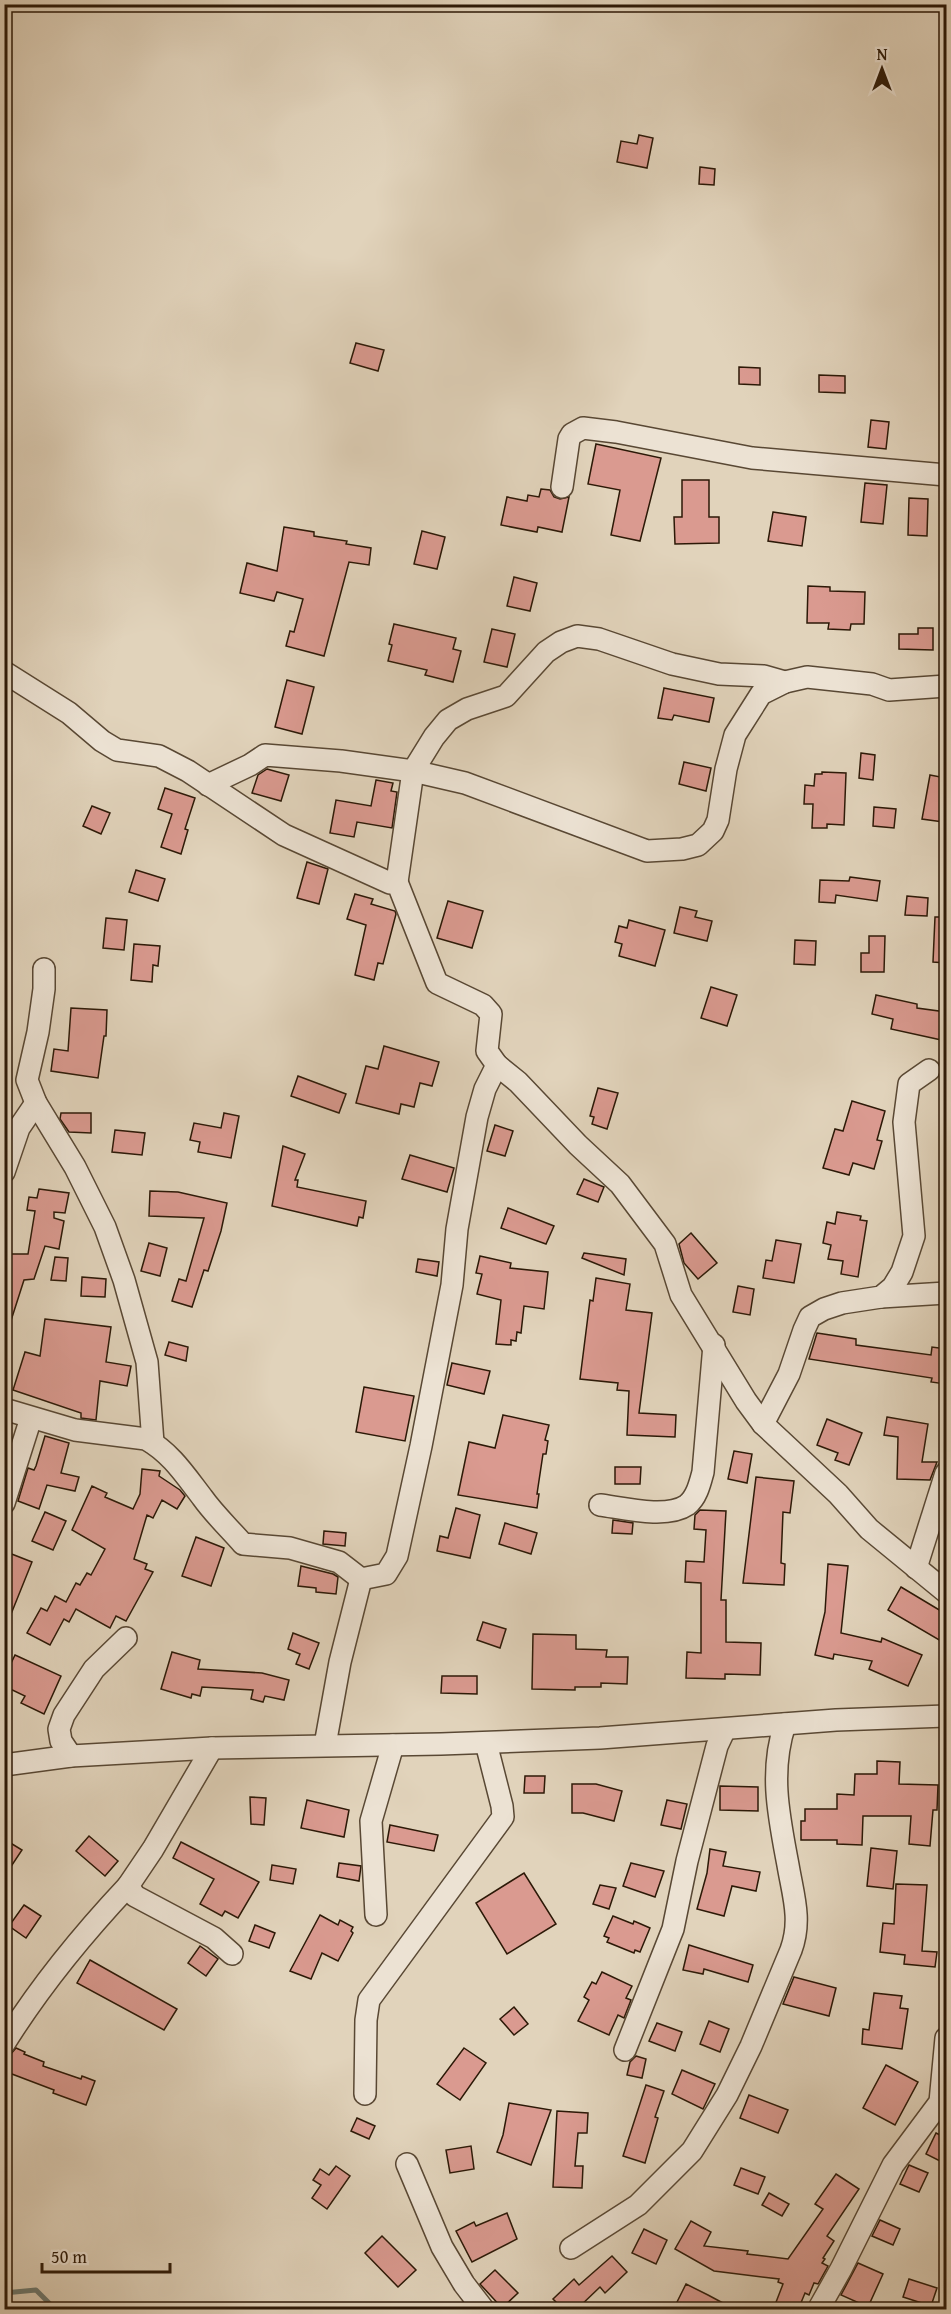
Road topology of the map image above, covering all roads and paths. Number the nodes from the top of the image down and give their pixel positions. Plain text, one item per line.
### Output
1 (946, 475) edge
2 (562, 487) dead end
3 (4, 672) edge
4 (785, 682) junction
5 (946, 686) edge
6 (413, 771) junction
7 (208, 785) junction
8 (397, 882) junction
9 (44, 969) dead end
10 (497, 1065) junction
11 (929, 1070) dead end
12 (36, 1103) junction
13 (4, 1172) edge
14 (946, 1293) edge
15 (881, 1297) junction
16 (714, 1345) junction
17 (4, 1408) edge
18 (31, 1418) junction
19 (763, 1424) junction
20 (153, 1443) junction
21 (946, 1473) edge
22 (4, 1503) edge
23 (600, 1505) dead end
24 (916, 1568) junction
25 (361, 1579) junction
26 (946, 1592) edge
27 (126, 1638) dead end
28 (946, 1716) edge
29 (784, 1724) junction
30 (725, 1729) junction
31 (486, 1743) junction
32 (325, 1745) junction
33 (393, 1745) junction
34 (212, 1748) junction
35 (71, 1756) junction
36 (4, 1765) edge
37 (128, 1886) junction
38 (376, 1914) dead end
39 (232, 1954) dead end
40 (946, 2038) edge
41 (4, 2044) edge
42 (625, 2050) dead end
43 (365, 2094) dead end
44 (943, 2106) edge
45 (407, 2164) dead end
46 (571, 2248) dead end
47 (484, 2310) edge
48 (818, 2310) edge

1 - 2 street
3 - 7 street
4 - 5 street
4 - 6 street
4 - 6 street
6 - 7 street
6 - 8 street
7 - 8 street
8 - 10 street
9 - 12 street
10 - 16 street
10 - 25 street
11 - 15 street
12 - 13 street
12 - 20 street
14 - 15 street
15 - 19 street
16 - 19 street
16 - 23 street
17 - 18 street
18 - 20 street
18 - 22 street
19 - 24 street
20 - 25 street
21 - 24 street
24 - 26 street
25 - 32 street
27 - 35 street
28 - 29 street
29 - 30 street
29 - 46 street
30 - 31 street
30 - 42 street
31 - 33 street
31 - 43 street
32 - 33 street
32 - 34 street
33 - 38 street
34 - 35 street
34 - 37 street
35 - 36 street
37 - 39 street
37 - 41 street
40 - 44 street
44 - 48 street
45 - 47 street

